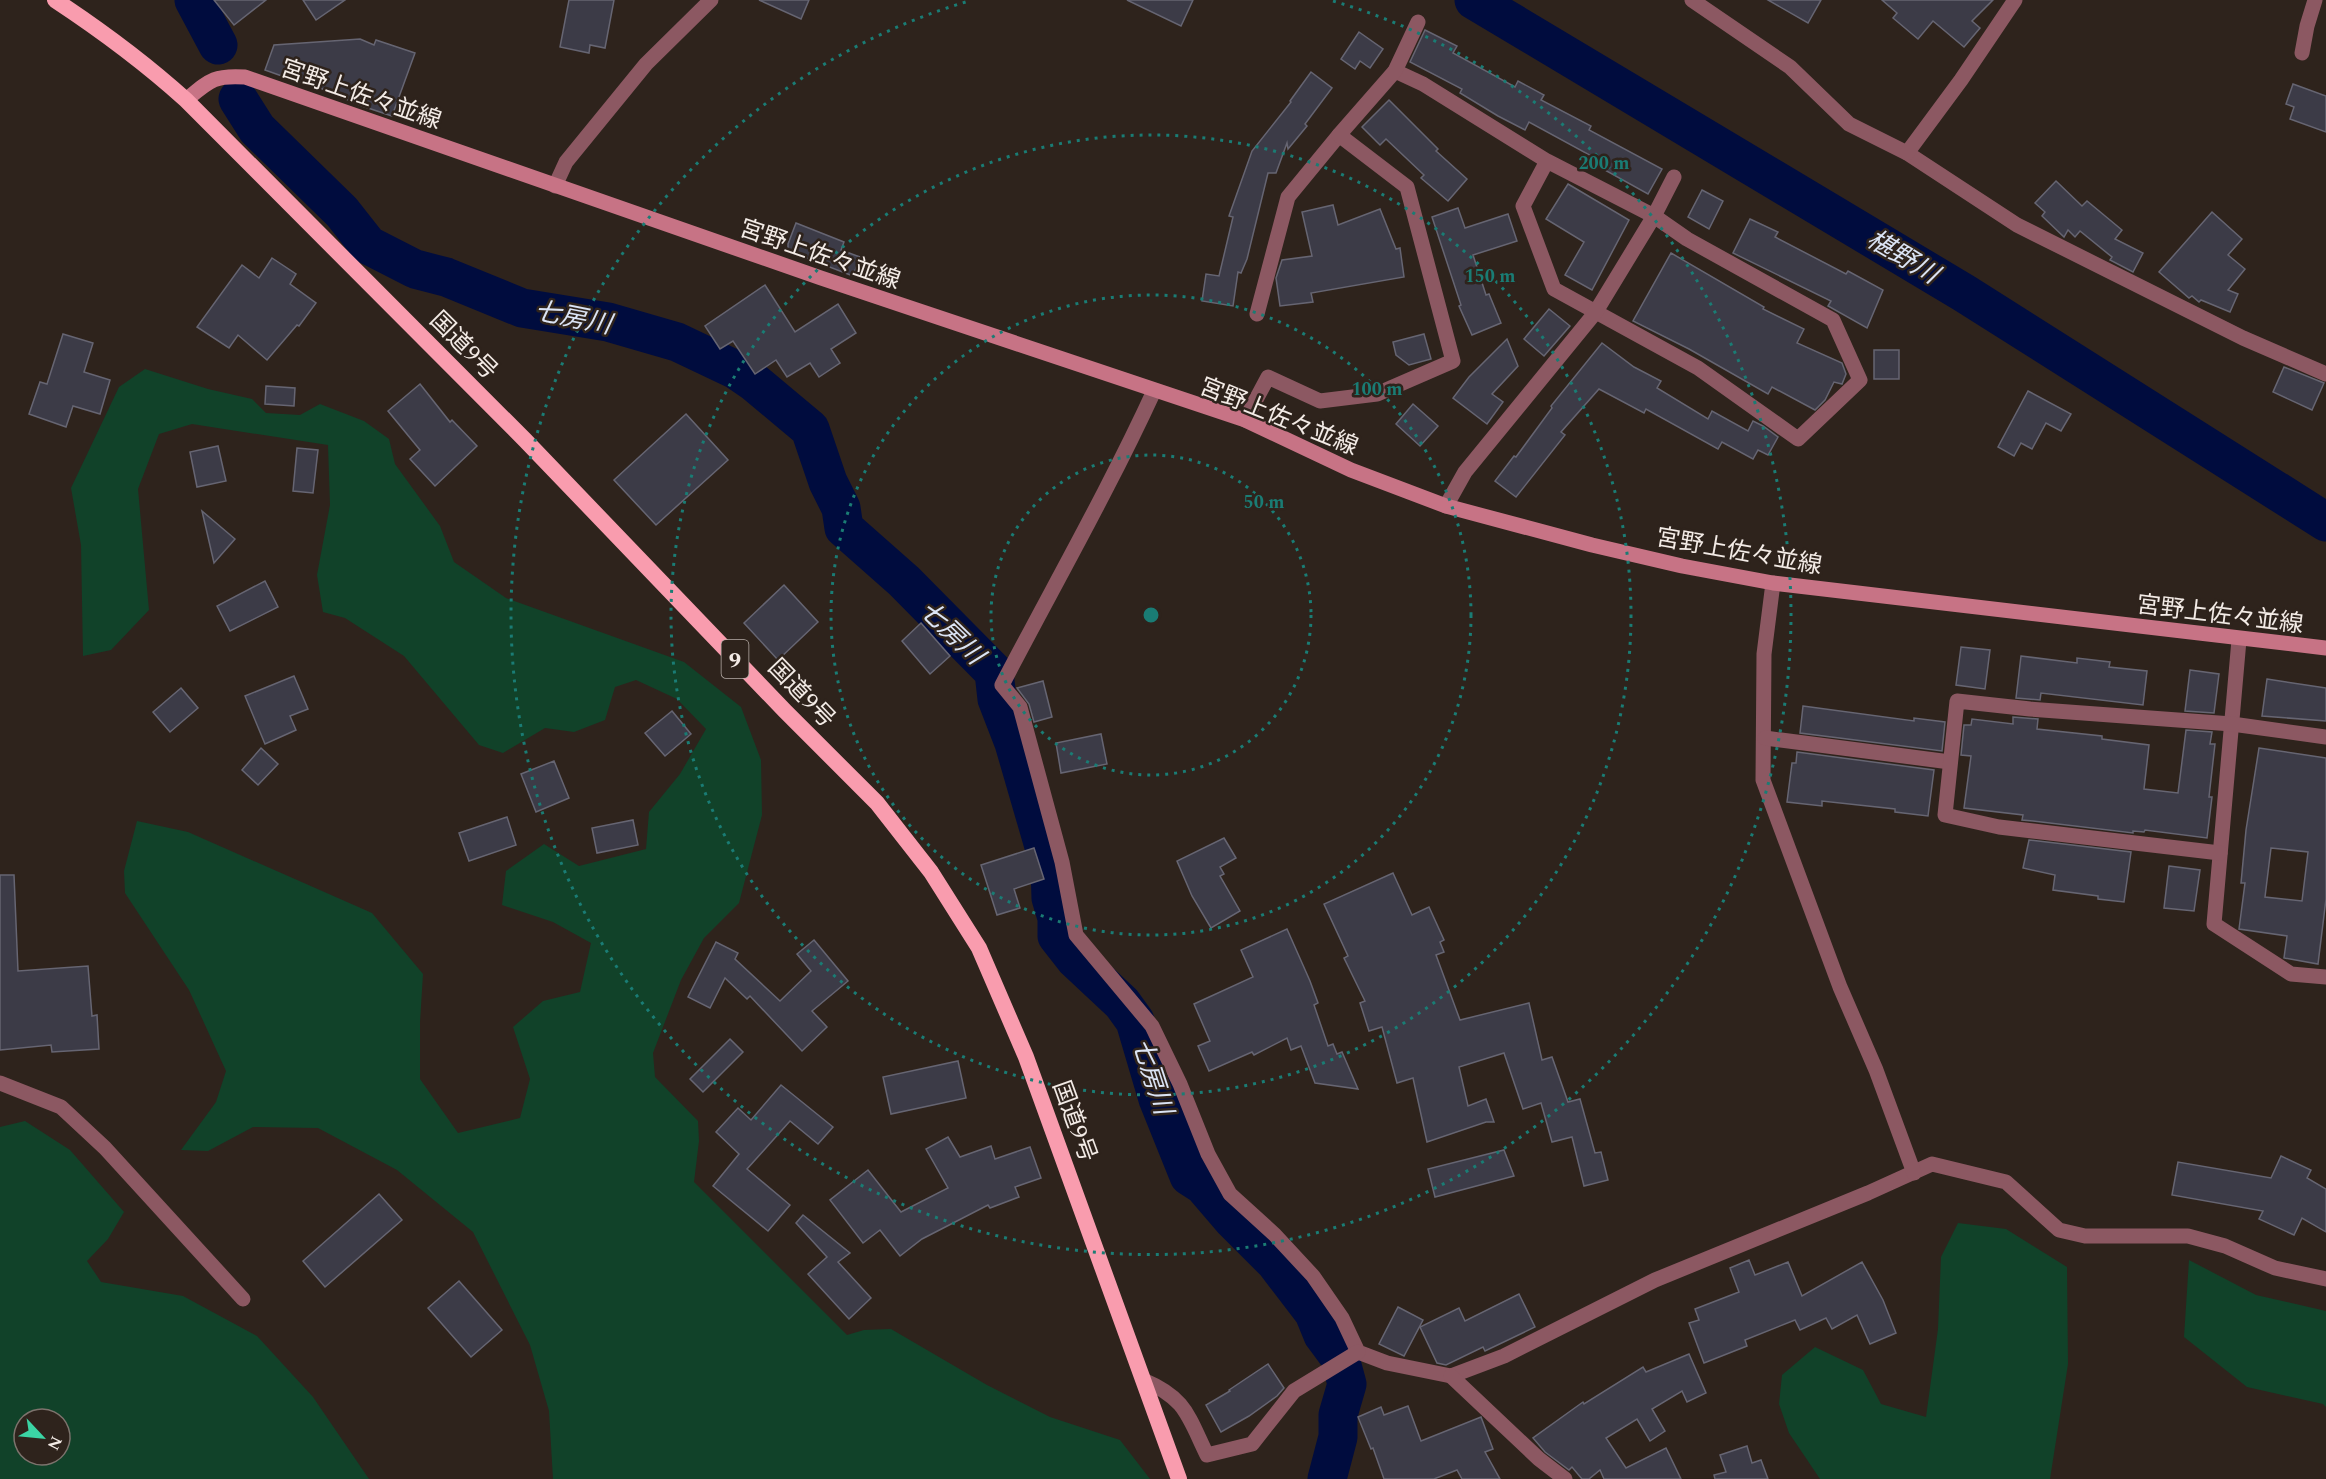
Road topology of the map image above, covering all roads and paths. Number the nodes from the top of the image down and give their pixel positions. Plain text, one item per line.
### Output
1 (56, 0) edge
2 (711, 0) edge
3 (1692, 0) edge
4 (2015, 0) edge
5 (2315, 0) edge
6 (1418, 22) dead end
7 (2302, 53) dead end
8 (1395, 71) junction
9 (186, 100) junction
10 (1339, 135) junction
11 (1907, 153) junction
12 (1547, 160) junction
13 (1674, 177) dead end
14 (555, 186) junction
15 (1654, 216) junction
16 (1594, 313) junction
17 (1257, 314) dead end
18 (2326, 374) edge
19 (1154, 391) junction
20 (1245, 420) junction
21 (1446, 506) junction
22 (1773, 583) junction
23 (2240, 640) junction
24 (2326, 648) edge
25 (2232, 724) junction
26 (2326, 737) edge
27 (1765, 738) junction
28 (1950, 762) junction
29 (2220, 853) junction
30 (2326, 977) edge
31 (0, 1083) edge
32 (1914, 1173) junction
33 (2326, 1279) edge
34 (243, 1299) dead end
35 (1358, 1352) junction
36 (1451, 1376) junction
37 (1143, 1380) junction
38 (1179, 1479) edge
39 (1565, 1479) edge

1 - 9 highway, 国道9号 / 9
2 - 14 street
3 - 11 street
4 - 11 street
5 - 7 street
6 - 8 street
8 - 10 street
8 - 12 street
9 - 14 main road, 宮野上佐々並線
9 - 37 highway, 国道9号 / 9
10 - 17 street
10 - 20 street
11 - 18 street
12 - 15 street
12 - 16 street
13 - 15 street
14 - 19 main road, 宮野上佐々並線
15 - 16 street
15 - 16 street
16 - 21 street
19 - 20 main road, 宮野上佐々並線
19 - 35 street
20 - 21 main road, 宮野上佐々並線
21 - 22 main road, 宮野上佐々並線
22 - 23 main road, 宮野上佐々並線
22 - 27 street
23 - 24 main road, 宮野上佐々並線
23 - 25 street
25 - 26 street
25 - 28 street
25 - 29 street
27 - 28 street
27 - 32 street
28 - 29 street
29 - 30 street
31 - 34 street
32 - 33 street
32 - 36 street
35 - 36 street
35 - 37 street
36 - 39 street
37 - 38 highway, 国道9号 / 9

